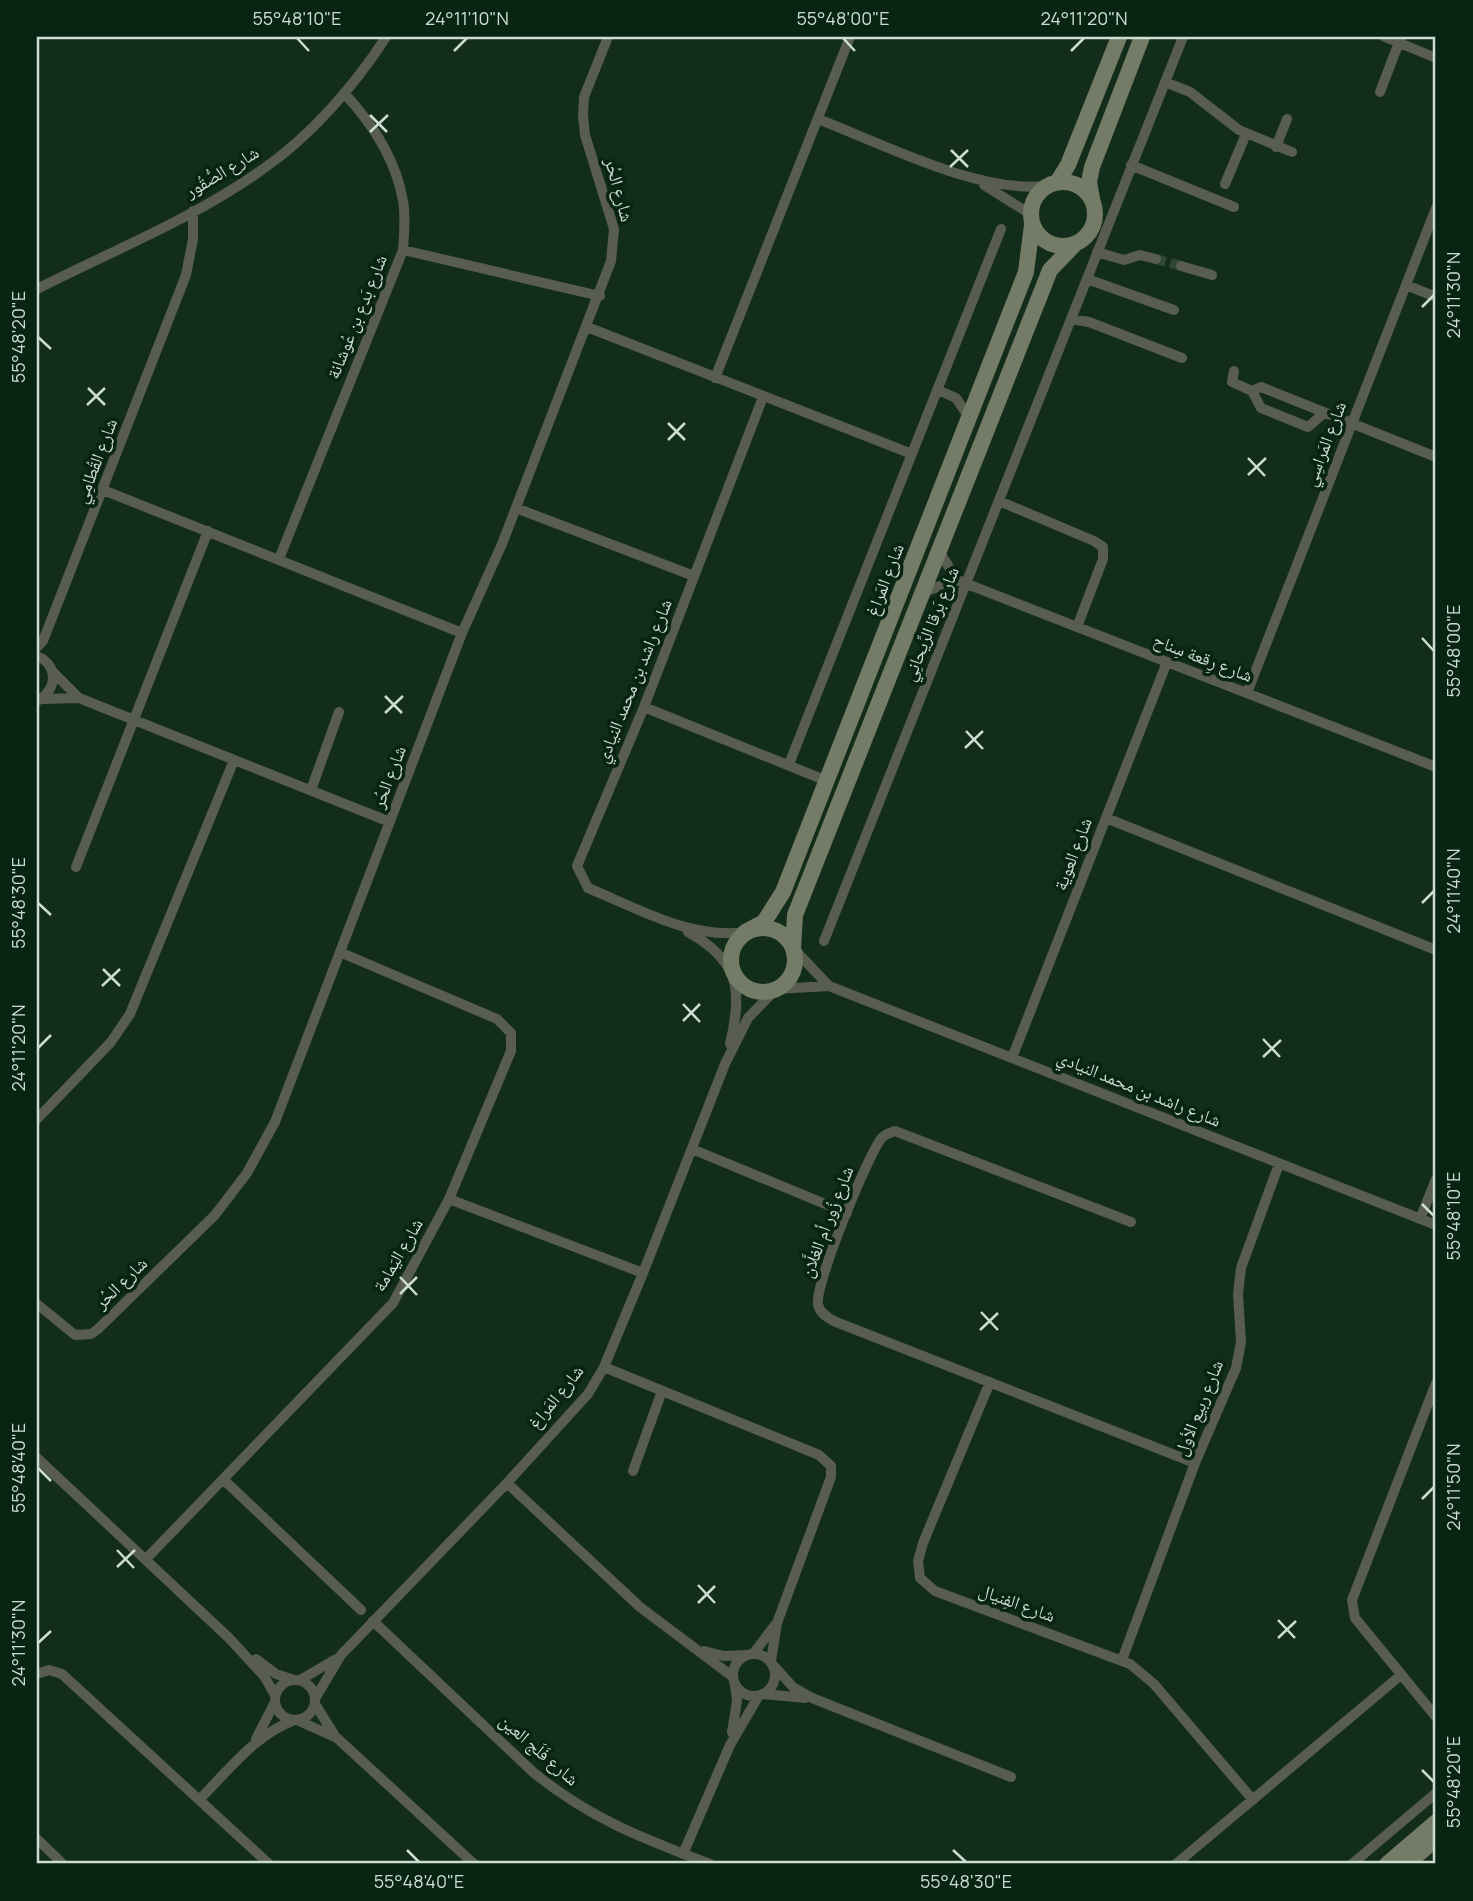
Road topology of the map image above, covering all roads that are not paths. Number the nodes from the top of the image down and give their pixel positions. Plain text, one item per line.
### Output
1 (386, 37) edge
2 (608, 37) edge
3 (850, 37) edge
4 (1119, 37) edge
5 (1142, 37) edge
6 (1183, 37) edge
7 (1385, 37) edge
8 (1400, 40) edge
9 (1436, 58) edge
10 (1165, 82) junction
11 (1380, 92) dead end
12 (344, 93) junction
13 (818, 119) junction
14 (1287, 119) dead end
15 (1246, 134) junction
16 (1276, 147) junction
17 (1292, 152) dead end
18 (1131, 165) junction
19 (979, 182) junction
20 (1051, 184) junction
21 (1225, 184) dead end
22 (1093, 201) junction
23 (1234, 206) dead end
24 (1436, 208) edge
25 (193, 211) junction
26 (1031, 219) junction
27 (1001, 229) dead end
28 (1076, 243) junction
29 (403, 250) junction
30 (1097, 252) junction
31 (1156, 259) tunnel mouth
32 (1181, 266) tunnel mouth
33 (1212, 275) dead end
34 (1087, 279) junction
35 (1406, 285) junction
36 (37, 289) edge
37 (600, 296) junction
38 (1436, 297) edge
39 (1174, 310) dead end
40 (1071, 319) junction
41 (587, 327) junction
42 (1181, 358) dead end
43 (1234, 372) dead end
44 (715, 378) junction
45 (980, 386) junction
46 (938, 390) junction
47 (1252, 391) junction
48 (951, 395) junction
49 (763, 397) junction
50 (1323, 414) junction
51 (968, 416) junction
52 (1352, 425) junction
53 (912, 454) junction
54 (1436, 457) edge
55 (103, 490) junction
56 (999, 502) junction
57 (516, 508) junction
58 (208, 531) junction
59 (939, 551) junction
60 (279, 559) junction
61 (694, 576) junction
62 (961, 582) junction
63 (924, 592) junction
64 (1077, 627) junction
65 (462, 633) junction
66 (40, 644) edge
67 (37, 656) edge
68 (1167, 662) junction
69 (50, 667) junction
70 (1247, 694) junction
71 (79, 698) junction
72 (39, 700) edge
73 (644, 708) junction
74 (339, 712) dead end
75 (134, 720) junction
76 (234, 760) junction
77 (789, 764) junction
78 (1436, 767) edge
79 (827, 781) junction
80 (311, 790) junction
81 (1106, 818) junction
82 (390, 822) junction
83 (76, 867) dead end
84 (674, 923) junction
85 (745, 932) junction
86 (824, 941) dead end
87 (793, 948) junction
88 (1436, 950) edge
89 (342, 953) junction
90 (732, 971) junction
91 (829, 986) junction
92 (776, 989) junction
93 (1012, 1058) junction
94 (725, 1064) junction
95 (37, 1119) edge
96 (692, 1149) junction
97 (1279, 1164) junction
98 (1436, 1179) edge
99 (449, 1199) junction
100 (847, 1213) junction
101 (1420, 1219) junction
102 (1130, 1222) dead end
103 (1436, 1225) edge
104 (643, 1273) junction
105 (37, 1304) edge
106 (604, 1367) junction
107 (990, 1382) junction
108 (1436, 1383) edge
109 (662, 1391) junction
110 (37, 1458) edge
111 (1195, 1463) junction
112 (634, 1471) dead end
113 (224, 1480) junction
114 (507, 1483) junction
115 (146, 1559) junction
116 (361, 1610) dead end
117 (373, 1621) junction
118 (776, 1623) junction
119 (229, 1638) junction
120 (698, 1649) junction
121 (750, 1654) junction
122 (341, 1655) junction
123 (1122, 1660) junction
124 (772, 1663) junction
125 (37, 1674) edge
126 (1401, 1675) junction
127 (297, 1680) junction
128 (734, 1681) junction
129 (761, 1695) junction
130 (275, 1698) junction
131 (812, 1699) junction
132 (316, 1700) junction
133 (1436, 1717) edge
134 (295, 1721) junction
135 (337, 1738) junction
136 (730, 1745) junction
137 (248, 1750) junction
138 (1011, 1777) dead end
139 (1436, 1793) edge
140 (199, 1800) junction
141 (1253, 1800) junction
142 (1436, 1822) edge
143 (37, 1839) edge
144 (1436, 1839) edge
145 (682, 1854) junction
146 (63, 1864) edge
147 (269, 1864) edge
148 (474, 1864) edge
149 (710, 1864) edge
150 (1176, 1864) edge
151 (1352, 1864) edge
152 (1387, 1864) edge
153 (1406, 1864) edge

1 - 12 street, شارع الصُّقُور
2 - 37 street, شارع الحُر
3 - 13 street
4 - 20 street
5 - 22 street
6 - 10 street, شارع بَرقا الرِّيحانِي
7 - 8 street
8 - 9 street
8 - 11 street
10 - 15 street
10 - 18 street, شارع بَرقا الرِّيحانِي
12 - 25 street, شارع الصُّقُور
12 - 29 street, شارع بَدع بن عُوشانة
13 - 19 street
13 - 44 street
14 - 16 street
15 - 16 street
15 - 21 street
16 - 17 street
18 - 23 street
18 - 30 street, شارع بَرقا الرِّيحانِي
19 - 20 street
19 - 26 street
20 - 22 street
20 - 26 street
22 - 28 street
24 - 35 street, شارع المَراسِي
25 - 36 street, شارع الصُّقُور
25 - 55 street, شارع القُطامِي
26 - 28 street
26 - 45 street, شارع المَراغ
27 - 46 street
28 - 59 street
29 - 37 street
29 - 60 street, شارع بَدع بن عُوشانة
30 - 31 street
30 - 34 street, شارع بَرقا الرِّيحانِي
32 - 33 street
34 - 39 street
34 - 40 street, شارع بَرقا الرِّيحانِي
35 - 38 street
35 - 52 street, شارع المَراسِي
37 - 41 street, شارع الحُر
40 - 42 street
40 - 56 street, شارع بَرقا الرِّيحانِي
41 - 44 street
41 - 57 street, شارع الحُر
43 - 47 street
44 - 49 street
45 - 48 street
45 - 51 street, شارع المَراغ
46 - 48 street
46 - 53 street
47 - 50 street
47 - 50 street
48 - 51 street
49 - 53 street
49 - 61 street, شارع راشد بن محمد النيادي
50 - 52 street
51 - 79 street, شارع المَراغ
52 - 54 street
52 - 70 street, شارع المَراسِي
53 - 77 street
55 - 58 street
55 - 66 street, شارع القُطامِي
56 - 62 street, شارع بَرقا الرِّيحانِي
56 - 64 street
57 - 61 street
57 - 65 street, شارع الحُر
58 - 60 street
58 - 75 street
59 - 62 street
59 - 63 street
60 - 65 street
61 - 73 street, شارع راشد بن محمد النيادي
62 - 63 street
62 - 64 street, شارع رِقعة سِناح
62 - 86 street, شارع بَرقا الرِّيحانِي
63 - 87 street
64 - 68 street, شارع رِقعة سِناح
65 - 82 street, شارع الحُر
66 - 69 street, شارع القُطامِي
67 - 69 street
68 - 70 street, شارع رِقعة سِناح
68 - 81 street, شارع العوية
69 - 71 street
69 - 72 street
70 - 78 street, شارع رِقعة سِناح
71 - 72 street
71 - 75 street
73 - 77 street
73 - 84 street, شارع راشد بن محمد النيادي
74 - 80 street
75 - 76 street
75 - 83 street
76 - 80 street
76 - 95 street
77 - 79 street
79 - 85 street, شارع المَراغ
80 - 82 street
81 - 88 street
81 - 93 street, شارع العوية
82 - 89 street, شارع الحُر
84 - 85 street, شارع راشد بن محمد النيادي
84 - 90 street, شارع راشد بن محمد النيادي
85 - 87 street
85 - 90 street
87 - 91 street, شارع راشد بن محمد النيادي
87 - 92 street
89 - 99 street, شارع اليَمامة
89 - 105 street, شارع الحُر
90 - 92 street
90 - 94 street, شارع المَراغ
91 - 92 street, شارع راشد بن محمد النيادي
91 - 93 street, شارع راشد بن محمد النيادي
92 - 94 street, شارع المَراغ
93 - 97 street, شارع راشد بن محمد النيادي
94 - 96 street, شارع المَراغ
96 - 100 street
96 - 104 street, شارع المَراغ
97 - 101 street, شارع راشد بن محمد النيادي
97 - 111 street, شارع ربيع الأول
98 - 101 street
99 - 104 street
99 - 113 street, شارع اليَمامة
100 - 102 street, شارع زُور أم الغلَّان
100 - 107 street, شارع زُور أم الغلَّان
101 - 103 street, شارع راشد بن محمد النيادي
104 - 106 street, شارع المَراغ
106 - 109 street
106 - 114 street, شارع المَراغ
107 - 111 street, شارع زُور أم الغلَّان
107 - 123 street, شارع الفِنيال
108 - 126 street
109 - 112 street
109 - 118 street
110 - 115 street
111 - 123 street, شارع ربيع الأول
113 - 115 street, شارع اليَمامة
113 - 116 street
114 - 117 street, شارع المَراغ
114 - 120 street
115 - 119 street
117 - 122 street, شارع المَراغ
117 - 145 street, شارع فَلَج العين
118 - 121 street
118 - 124 street
119 - 127 street
119 - 130 street
120 - 121 street
120 - 128 street
121 - 124 street
121 - 128 street
122 - 127 street, شارع المَراغ
122 - 132 street, شارع المَراغ
123 - 141 street, شارع الفِنيال
124 - 129 street
124 - 131 street
125 - 140 street
126 - 133 street
126 - 141 street
127 - 130 street
127 - 132 street
128 - 129 street
128 - 136 street
129 - 131 street
129 - 136 street
130 - 134 street
130 - 137 street
131 - 138 street
132 - 134 street
132 - 135 street
134 - 135 street
134 - 137 street
135 - 148 street
136 - 145 street
137 - 140 street
139 - 151 street
140 - 147 street
141 - 150 street
142 - 152 street
143 - 146 street
144 - 153 street
145 - 149 street, شارع فَلَج العين

